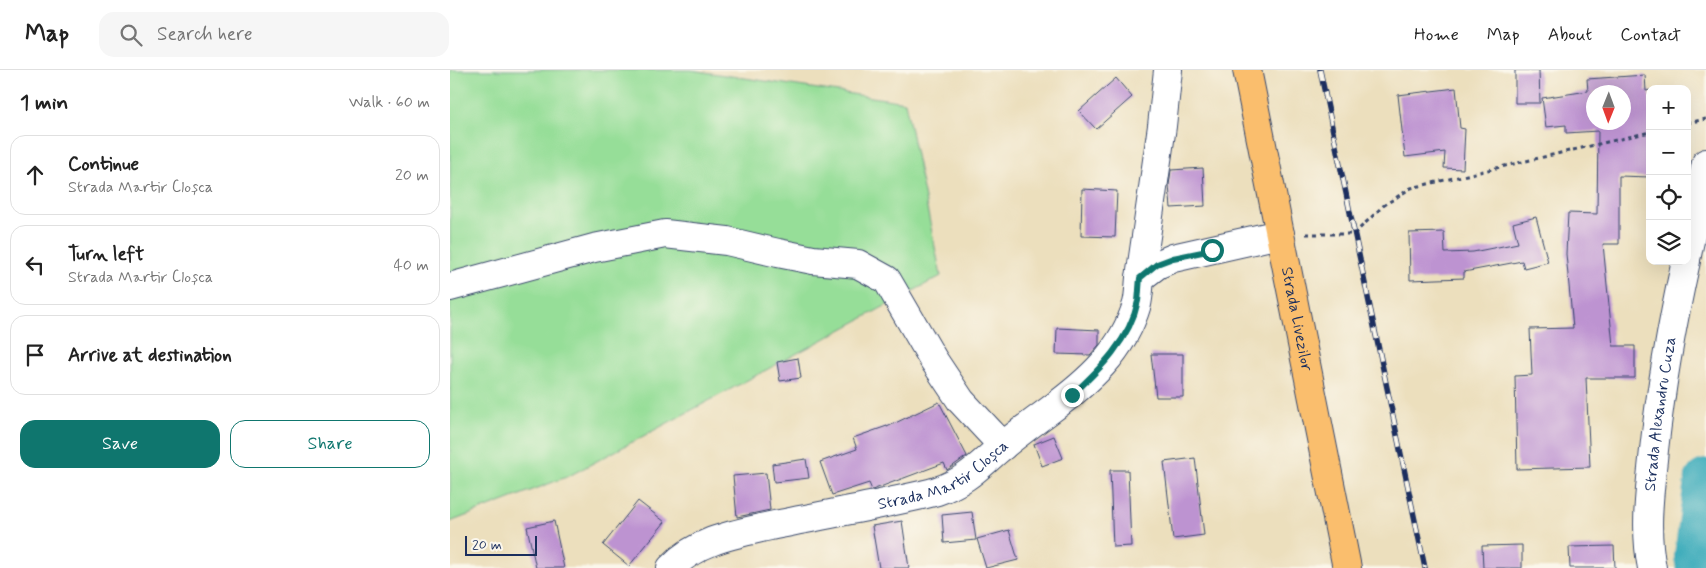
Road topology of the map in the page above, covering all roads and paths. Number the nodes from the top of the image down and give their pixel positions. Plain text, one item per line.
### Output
1 (1168, 70) edge
2 (1247, 70) edge
3 (1706, 119) edge
4 (1691, 122) edge
5 (1646, 133) edge
6 (1706, 163) edge
7 (1280, 234) junction
8 (1691, 236) edge
9 (1685, 265) edge
10 (1140, 278) junction
11 (450, 287) edge
12 (1003, 446) junction
13 (671, 568) edge
14 (1347, 568) edge
15 (1652, 568) edge

1 - 10 street, Strada Martir Cloșca
2 - 7 main road, Strada Livezilor
3 - 4 path
5 - 7 path
6 - 8 street
7 - 10 street
7 - 14 main road, Strada Livezilor
9 - 15 street, Strada Alexandru Cuza
10 - 12 street, Strada Martir Cloșca
11 - 12 street
12 - 13 street, Strada Martir Cloșca

